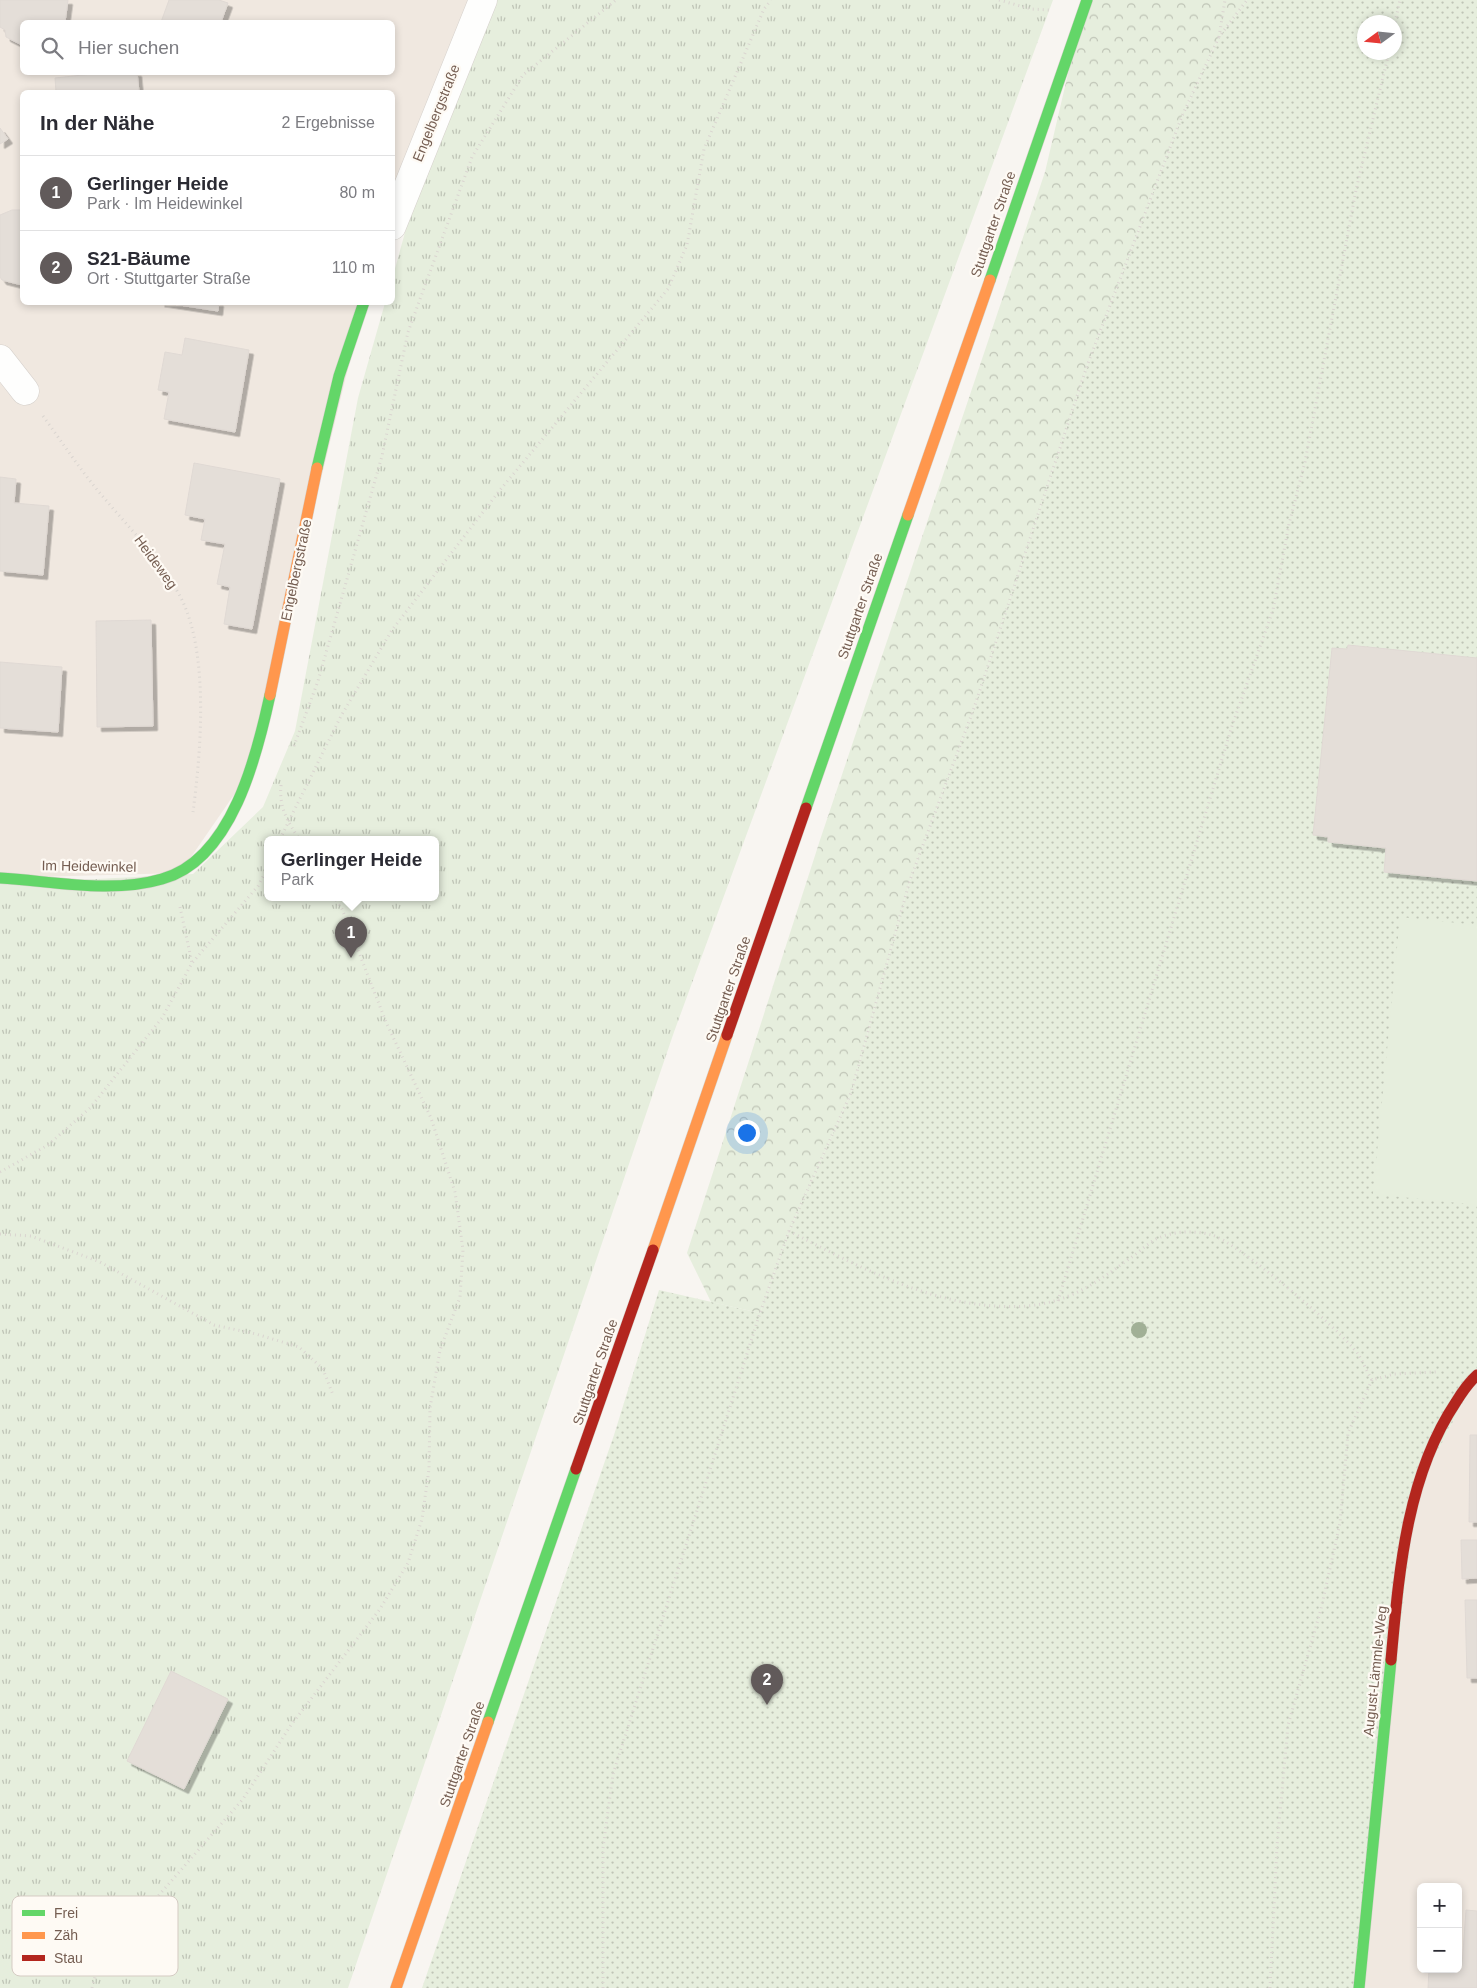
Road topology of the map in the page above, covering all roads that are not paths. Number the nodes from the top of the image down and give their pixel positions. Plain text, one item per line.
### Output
1 (482, 0) edge
2 (1087, 0) edge
3 (395, 218) edge
4 (363, 305) edge
5 (0, 359) edge
6 (25, 391) dead end
7 (221, 835) joint
8 (0, 878) edge
9 (1474, 1378) edge
10 (396, 1988) edge
11 (1359, 1988) edge

1 - 3 street, Engelbergstraße
2 - 10 main road, Stuttgarter Straße
4 - 7 main road, Engelbergstraße
5 - 6 street
7 - 8 main road, Im Heidewinkel
9 - 11 main road, August-Lämmle-Weg

